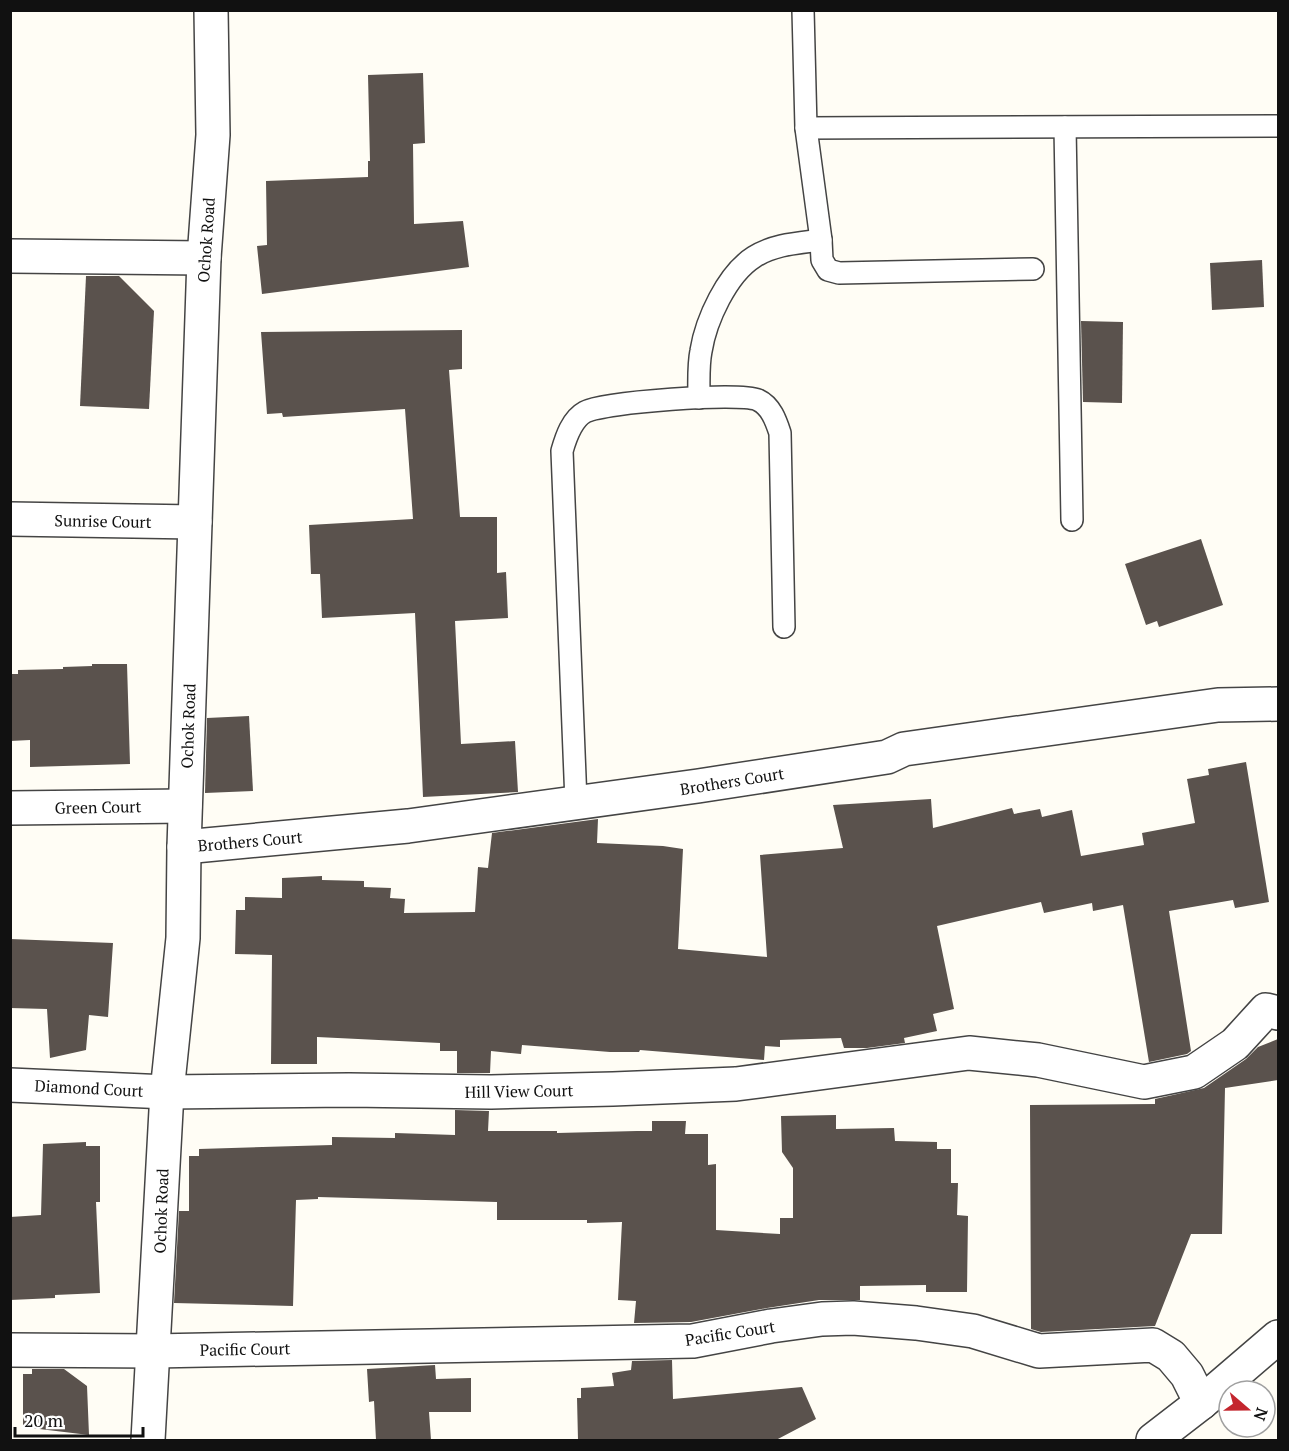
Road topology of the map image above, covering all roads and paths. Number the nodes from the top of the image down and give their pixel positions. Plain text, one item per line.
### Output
1 (211, 10) edge
2 (802, 10) edge
3 (1278, 126) edge
4 (1065, 127) junction
5 (806, 128) junction
6 (821, 240) junction
7 (10, 256) edge
8 (204, 258) junction
9 (1033, 269) dead end
10 (699, 398) junction
11 (10, 519) edge
12 (1072, 520) dead end
13 (195, 522) junction
14 (784, 627) dead end
15 (1278, 704) edge
16 (576, 802) junction
17 (185, 806) junction
18 (10, 808) edge
19 (183, 847) junction
20 (1278, 1013) edge
21 (10, 1085) edge
22 (167, 1092) junction
23 (1278, 1337) edge
24 (10, 1350) edge
25 (154, 1351) junction
26 (1201, 1403) junction
27 (148, 1440) edge
28 (1153, 1440) edge

1 - 8 street, Ochok Road
2 - 5 lane
3 - 4 lane
4 - 5 lane
4 - 12 lane
5 - 6 lane
6 - 9 lane
6 - 10 lane
7 - 8 street
8 - 13 street, Ochok Road
10 - 14 lane
10 - 16 lane
11 - 13 street, Sunrise Court
13 - 17 street, Ochok Road
15 - 16 street, Brothers Court
16 - 19 street, Brothers Court
17 - 18 street, Green Court
17 - 19 street, Ochok Road
19 - 22 street, Ochok Road
20 - 22 street, Hill View Court
21 - 22 street, Diamond Court
22 - 25 street, Ochok Road
23 - 26 street
24 - 25 street, Pacific Court
25 - 26 street, Pacific Court
25 - 27 street, Ochok Road
26 - 28 street

